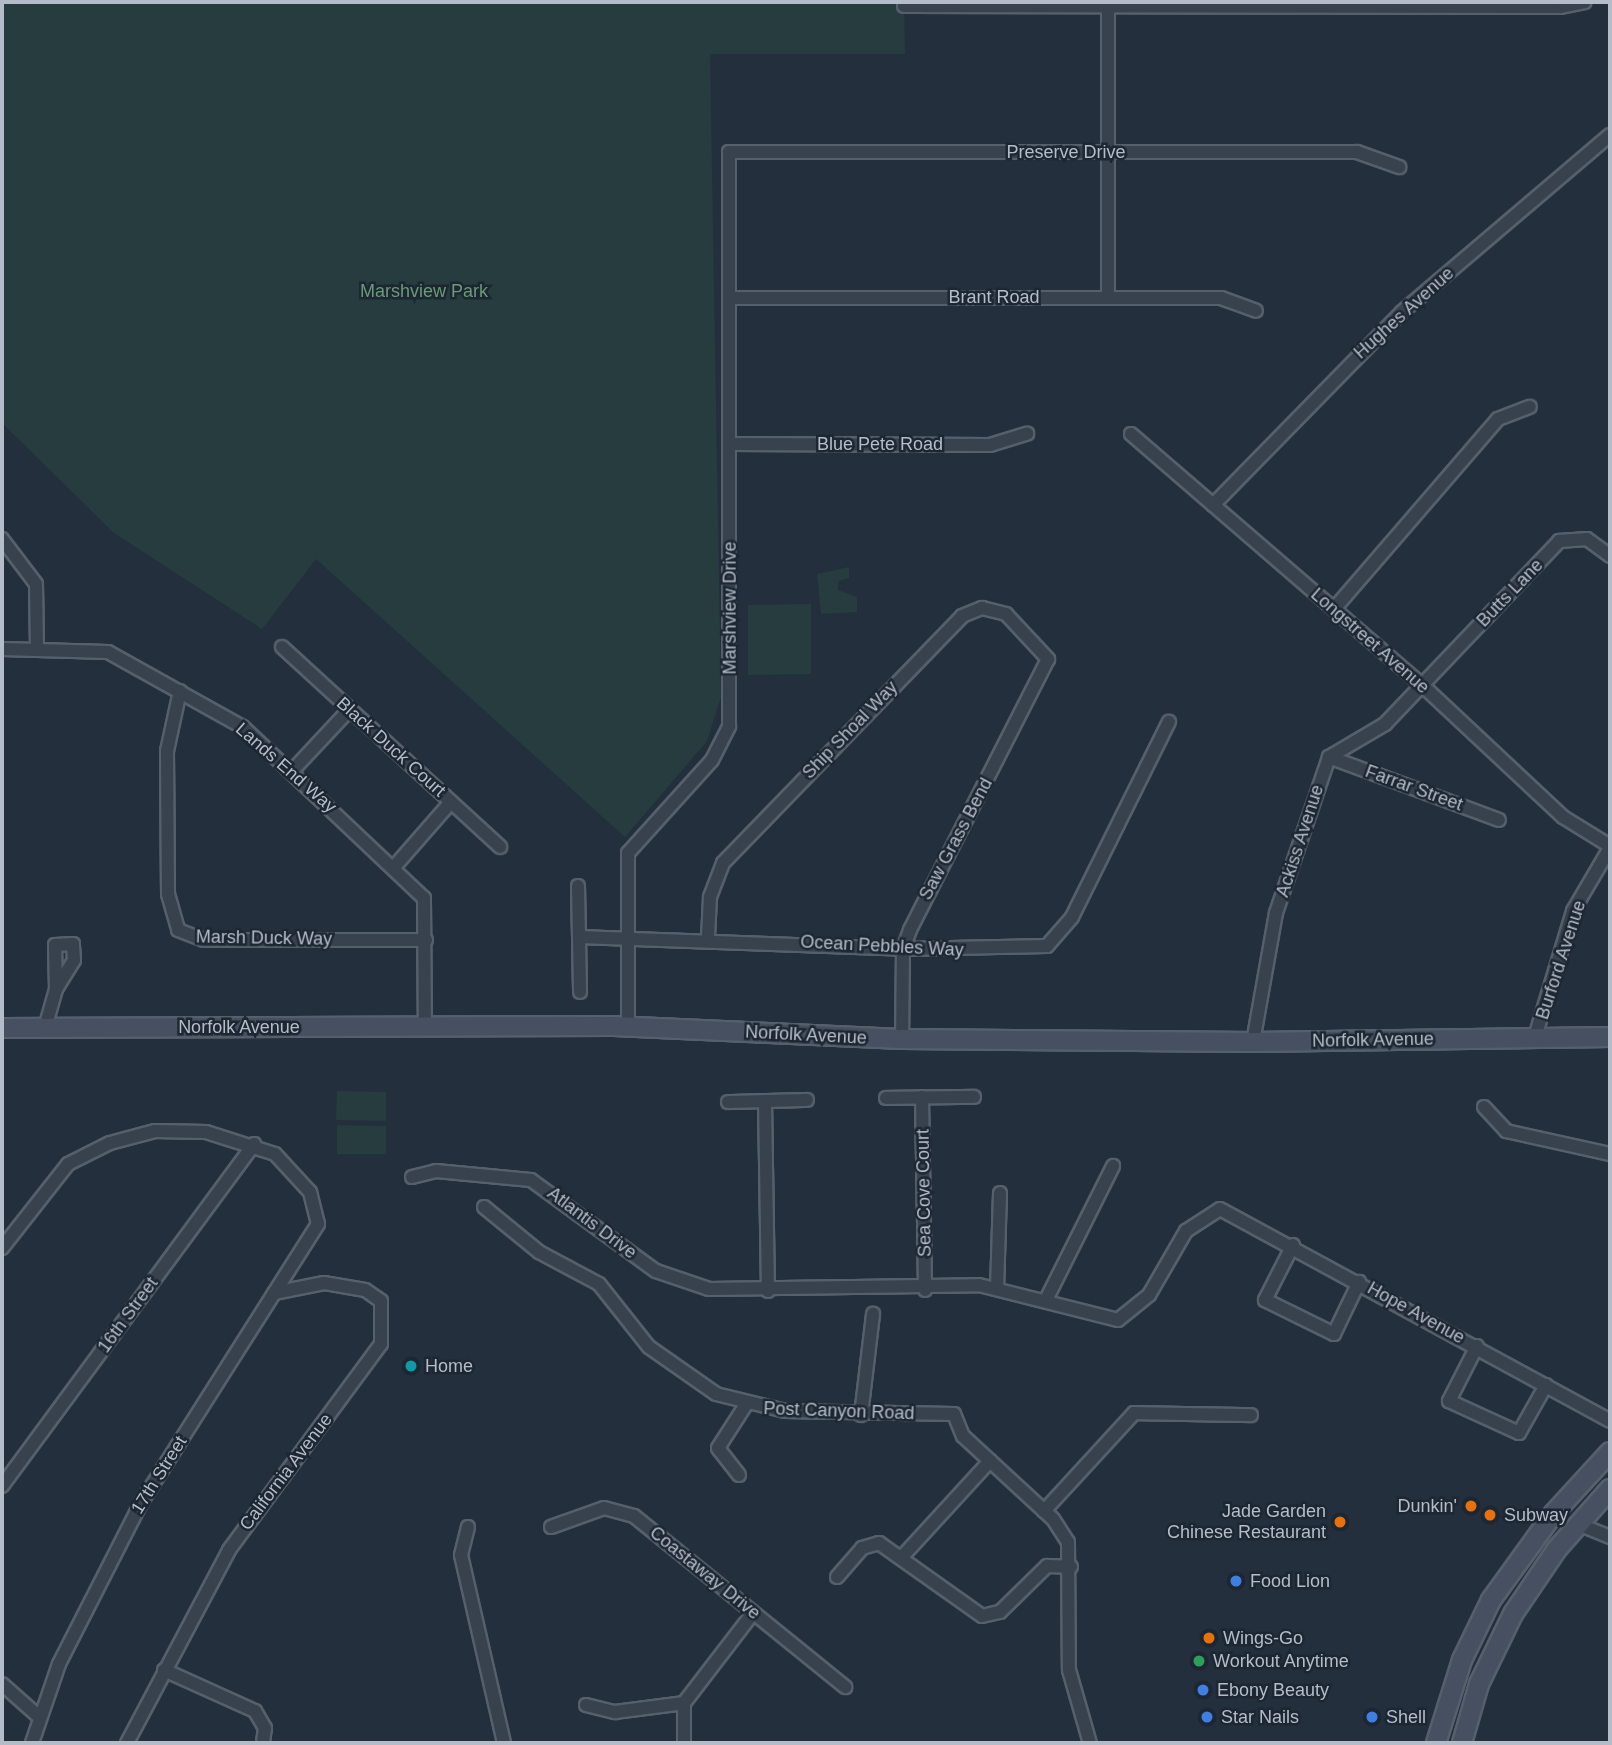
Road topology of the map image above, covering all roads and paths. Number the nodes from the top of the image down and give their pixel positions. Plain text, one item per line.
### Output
1 (1585, 2) edge
2 (1108, 4) edge
3 (904, 6) dead end
4 (1610, 135) edge
5 (729, 152) joint
6 (1108, 152) junction
7 (1399, 167) dead end
8 (1108, 296) junction
9 (730, 298) junction
10 (1256, 311) dead end
11 (1530, 407) dead end
12 (1131, 434) dead end
13 (1027, 435) dead end
14 (730, 444) junction
15 (1213, 505) junction
16 (2, 539) edge
17 (1610, 556) edge
18 (1334, 609) junction
19 (282, 647) dead end
20 (2, 649) edge
21 (37, 649) junction
22 (1046, 650) joint
23 (1422, 685) junction
24 (180, 691) junction
25 (350, 709) junction
26 (1169, 722) dead end
27 (1329, 757) junction
28 (292, 771) junction
29 (452, 802) junction
30 (1499, 820) dead end
31 (500, 846) dead end
32 (1610, 847) edge
33 (396, 866) junction
34 (578, 886) dead end
35 (579, 937) junction
36 (627, 937) junction
37 (708, 937) junction
38 (426, 940) junction
39 (903, 949) junction
40 (56, 989) dead end
41 (580, 992) dead end
42 (425, 1027) junction
43 (628, 1027) junction
44 (2, 1028) edge
45 (46, 1028) junction
46 (1535, 1037) junction
47 (1610, 1037) edge
48 (902, 1039) junction
49 (1253, 1042) junction
50 (922, 1097) junction
51 (974, 1097) dead end
52 (886, 1098) dead end
53 (807, 1100) dead end
54 (765, 1101) junction
55 (729, 1102) dead end
56 (1484, 1107) dead end
57 (254, 1144) junction
58 (1610, 1154) edge
59 (1113, 1166) dead end
60 (412, 1177) dead end
61 (1000, 1193) dead end
62 (484, 1207) dead end
63 (1293, 1245) junction
64 (2, 1248) edge
65 (1359, 1282) junction
66 (997, 1289) junction
67 (925, 1290) junction
68 (768, 1291) junction
69 (274, 1293) junction
70 (1045, 1300) junction
71 (873, 1314) dead end
72 (1118, 1320) joint
73 (1476, 1346) junction
74 (1546, 1385) junction
75 (744, 1406) junction
76 (861, 1415) junction
77 (1251, 1415) dead end
78 (1610, 1421) edge
79 (1610, 1452) edge
80 (990, 1461) junction
81 (738, 1475) dead end
82 (2, 1486) edge
83 (1610, 1489) edge
84 (1044, 1511) junction
85 (1578, 1524) junction
86 (468, 1527) dead end
87 (551, 1528) dead end
88 (1610, 1537) edge
89 (901, 1558) junction
90 (1071, 1567) junction
91 (837, 1577) dead end
92 (1491, 1600) junction
93 (753, 1613) junction
94 (1513, 1614) junction
95 (164, 1670) junction
96 (2, 1684) edge
97 (845, 1687) dead end
98 (684, 1703) junction
99 (586, 1705) dead end
100 (37, 1715) junction
101 (32, 1743) edge
102 (127, 1743) edge
103 (263, 1743) edge
104 (504, 1743) edge
105 (684, 1743) edge
106 (1090, 1743) edge
107 (1436, 1743) edge
108 (1462, 1743) edge

1 - 2 street
2 - 3 street
2 - 6 street
4 - 15 street, Hughes Avenue
5 - 6 street, Preserve Drive
5 - 9 street, Marshview Drive
6 - 7 street, Preserve Drive
6 - 8 street
8 - 9 street, Brant Road
8 - 10 street, Brant Road
9 - 14 street, Marshview Drive
11 - 18 street
12 - 15 street, Longstreet Avenue
13 - 14 street, Blue Pete Road
14 - 36 street, Marshview Drive
15 - 18 street, Longstreet Avenue
16 - 21 street
17 - 23 street, Butts Lane
18 - 23 street, Longstreet Avenue
19 - 25 street, Black Duck Court
20 - 21 street, Lands End Way
21 - 24 street, Lands End Way
22 - 37 street, Ship Shoal Way
22 - 39 street, Saw Grass Bend
23 - 27 street
23 - 32 street, Longstreet Avenue
24 - 28 street, Lands End Way
24 - 38 street, Marsh Duck Way
25 - 28 street
25 - 29 street, Black Duck Court
26 - 39 street, Ocean Pebbles Way
27 - 30 street, Farrar Street
27 - 49 street, Ackiss Avenue
28 - 33 street, Lands End Way
29 - 31 street, Black Duck Court
29 - 33 street
32 - 46 street, Burford Avenue
33 - 38 street, Lands End Way
34 - 35 street
35 - 36 street, Ocean Pebbles Way
35 - 41 street
36 - 37 street, Ocean Pebbles Way
36 - 43 street, Marshview Drive
37 - 39 street, Ocean Pebbles Way
38 - 42 street, Lands End Way
39 - 48 street, Saw Grass Bend
40 - 45 street
42 - 43 main road, Norfolk Avenue
42 - 45 main road, Norfolk Avenue
43 - 48 main road, Norfolk Avenue
44 - 45 main road, Norfolk Avenue
46 - 47 main road, Norfolk Avenue
46 - 49 main road, Norfolk Avenue
48 - 49 main road, Norfolk Avenue
50 - 51 street
50 - 52 street
50 - 67 street, Sea Cove Court
53 - 54 street
54 - 55 street
54 - 68 street
56 - 58 street
57 - 64 street
57 - 69 street, 17th Street
57 - 82 street, 16th Street
59 - 70 street
60 - 68 street, Atlantis Drive
61 - 66 street
62 - 75 street, Post Canyon Road
63 - 65 street, Hope Avenue
63 - 65 street
63 - 72 street, Hope Avenue
65 - 73 street, Hope Avenue
66 - 67 street, Atlantis Drive
66 - 70 street, Atlantis Drive
67 - 68 street, Atlantis Drive
69 - 95 street, California Avenue
69 - 100 street, 17th Street
70 - 72 street, Atlantis Drive
71 - 76 street
73 - 74 street, Hope Avenue
73 - 74 street
74 - 78 street, Hope Avenue
75 - 76 street, Post Canyon Road
75 - 81 street
76 - 80 street, Post Canyon Road
77 - 84 street
79 - 92 main road
80 - 84 street
80 - 89 street
83 - 85 main road
84 - 90 street
85 - 88 street
85 - 94 main road
86 - 104 street
87 - 93 street, Coastaway Drive
89 - 90 street
89 - 91 street
90 - 106 street
92 - 94 street
92 - 107 main road
93 - 97 street, Coastaway Drive
93 - 98 street
94 - 108 main road
95 - 102 street, California Avenue
95 - 103 street
96 - 100 street
98 - 99 street
98 - 105 street
100 - 101 street, 17th Street

